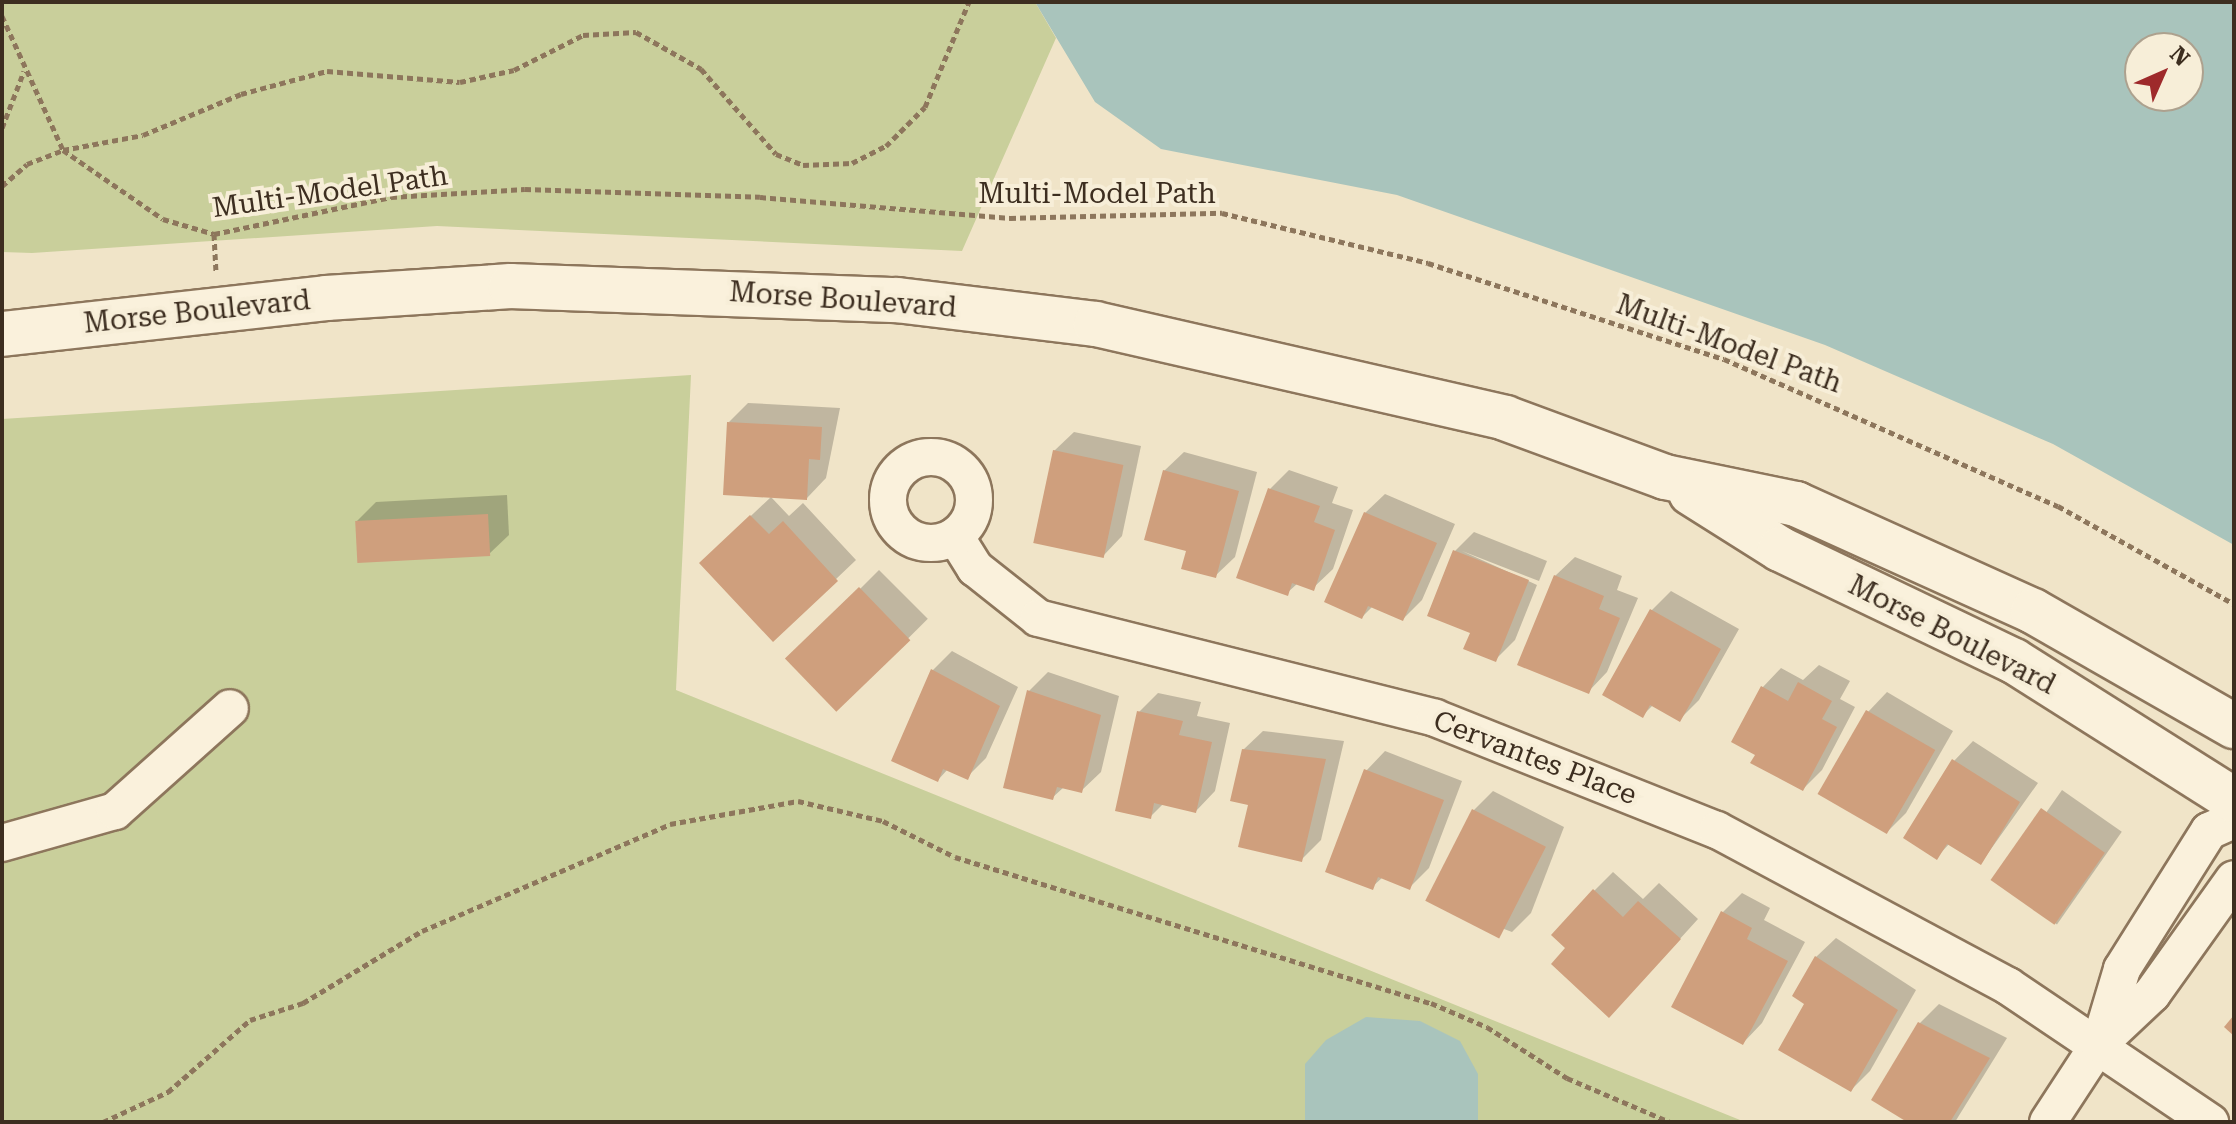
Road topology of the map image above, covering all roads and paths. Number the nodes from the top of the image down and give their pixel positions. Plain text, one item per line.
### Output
1 (969, 2) edge
2 (2, 16) edge
3 (24, 70) junction
4 (2, 128) edge
5 (63, 150) junction
6 (2, 186) edge
7 (2, 334) edge
8 (1665, 477) junction
9 (955, 536) dead end
10 (2234, 604) edge
11 (230, 708) dead end
12 (2234, 726) edge
13 (2234, 800) edge
14 (2234, 820) edge
15 (2, 843) edge
16 (2234, 879) edge
17 (2099, 1044) junction
18 (103, 1122) edge
19 (1670, 1122) edge
20 (2048, 1122) edge
21 (2210, 1122) edge

1 - 5 path
2 - 3 path
3 - 4 path
3 - 5 path
5 - 6 path
5 - 10 path, Multi-Model Path
7 - 8 street, Morse Boulevard
8 - 12 street, Morse Boulevard
8 - 13 street, Morse Boulevard
9 - 17 street, Cervantes Place
11 - 15 street
14 - 17 street
16 - 17 street
17 - 20 street
17 - 21 street, Cervantes Place
18 - 19 path

